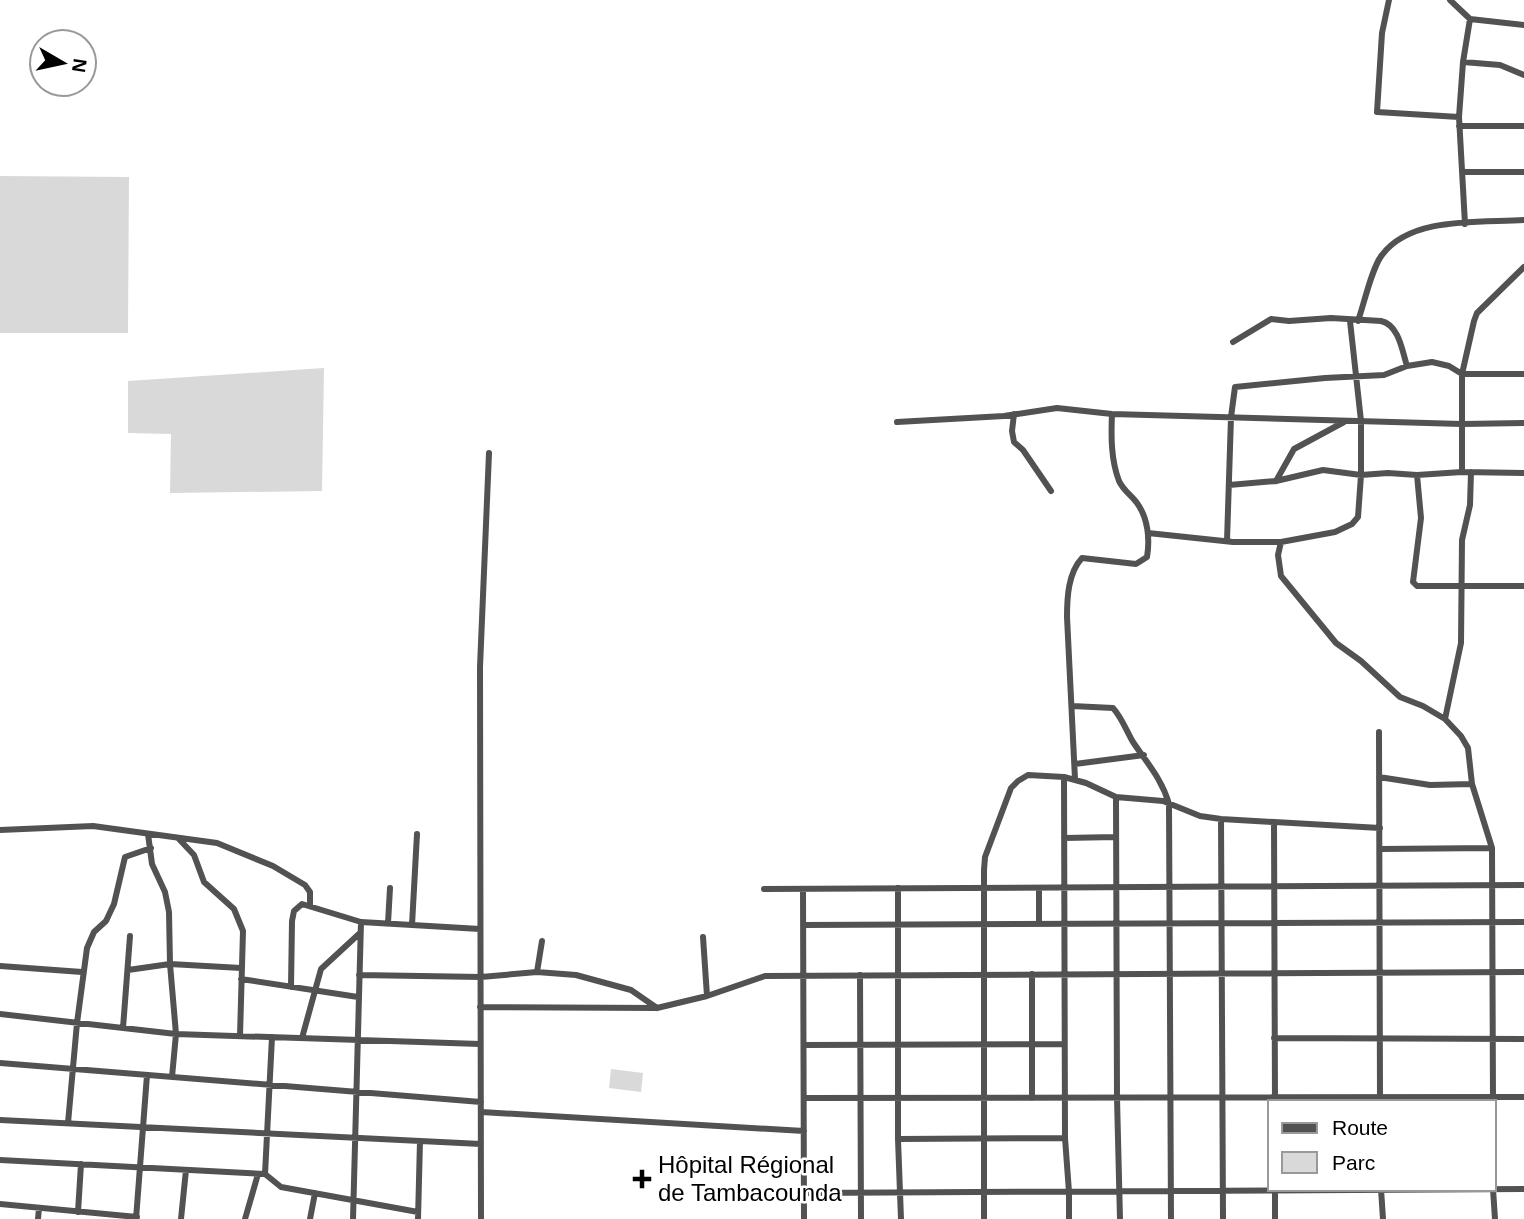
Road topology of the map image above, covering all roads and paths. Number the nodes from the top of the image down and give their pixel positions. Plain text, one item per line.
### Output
1 (1389, 0) edge
2 (1450, 0) edge
3 (1470, 19) junction
4 (1524, 25) edge
5 (1463, 62) junction
6 (1524, 75) edge
7 (1458, 117) junction
8 (1459, 126) junction
9 (1524, 126) edge
10 (1462, 172) junction
11 (1524, 172) edge
12 (1524, 220) edge
13 (1465, 224) junction
14 (1524, 267) edge
15 (1350, 321) junction
16 (1358, 321) junction
17 (1233, 342) dead end
18 (1407, 366) junction
19 (1462, 374) junction
20 (1524, 374) edge
21 (1357, 376) junction
22 (1014, 414) junction
23 (1112, 414) junction
24 (1231, 417) junction
25 (1346, 421) junction
26 (1361, 421) junction
27 (897, 422) dead end
28 (1524, 423) edge
29 (1462, 424) junction
30 (489, 453) dead end
31 (1462, 472) junction
32 (1471, 472) junction
33 (1524, 473) edge
34 (1361, 475) junction
35 (1417, 475) junction
36 (1276, 481) junction
37 (1229, 485) junction
38 (1051, 491) dead end
39 (1148, 533) junction
40 (1227, 541) junction
41 (1281, 542) junction
42 (1524, 586) edge
43 (1462, 588) junction
44 (1072, 706) junction
45 (1445, 719) junction
46 (1379, 732) dead end
47 (1144, 755) junction
48 (1075, 764) junction
49 (1064, 777) junction
50 (1379, 777) junction
51 (1075, 779) junction
52 (1472, 784) junction
53 (1116, 797) junction
54 (1169, 804) junction
55 (1221, 819) junction
56 (1274, 822) junction
57 (1380, 828) junction
58 (0, 830) edge
59 (148, 834) junction
60 (417, 834) dead end
61 (178, 837) junction
62 (1116, 837) junction
63 (1064, 838) junction
64 (151, 848) junction
65 (1492, 848) junction
66 (1380, 849) junction
67 (1492, 885) junction
68 (1524, 885) edge
69 (1274, 886) junction
70 (1380, 886) junction
71 (1064, 887) junction
72 (1116, 887) junction
73 (1169, 887) junction
74 (1221, 887) junction
75 (390, 888) dead end
76 (898, 888) junction
77 (983, 888) junction
78 (1039, 888) junction
79 (764, 889) dead end
80 (803, 889) junction
81 (310, 905) junction
82 (361, 922) junction
83 (1380, 922) junction
84 (1492, 922) junction
85 (1524, 922) edge
86 (388, 923) junction
87 (1170, 923) junction
88 (1222, 923) junction
89 (1274, 923) junction
90 (983, 924) junction
91 (1039, 924) junction
92 (1064, 924) junction
93 (1117, 924) junction
94 (412, 925) junction
95 (803, 925) junction
96 (898, 925) junction
97 (480, 929) junction
98 (360, 933) junction
99 (131, 936) dead end
100 (702, 937) dead end
101 (542, 941) dead end
102 (170, 964) junction
103 (0, 966) edge
104 (241, 968) junction
105 (128, 970) junction
106 (82, 972) junction
107 (537, 972) junction
108 (1492, 972) junction
109 (1524, 972) edge
110 (1274, 973) junction
111 (1380, 973) junction
112 (1032, 974) junction
113 (1064, 974) junction
114 (1117, 974) junction
115 (1170, 974) junction
116 (1222, 974) junction
117 (359, 975) junction
118 (804, 975) junction
119 (860, 975) junction
120 (898, 975) junction
121 (984, 975) junction
122 (481, 976) junction
123 (241, 979) junction
124 (290, 987) junction
125 (314, 991) junction
126 (707, 996) junction
127 (358, 997) junction
128 (480, 1007) junction
129 (657, 1008) junction
130 (0, 1014) edge
131 (77, 1023) junction
132 (123, 1028) junction
133 (176, 1034) junction
134 (240, 1036) junction
135 (272, 1037) junction
136 (302, 1038) junction
137 (1274, 1038) junction
138 (1380, 1038) junction
139 (1492, 1039) junction
140 (1524, 1039) edge
141 (357, 1040) junction
142 (480, 1044) junction
143 (898, 1044) junction
144 (984, 1044) junction
145 (1032, 1044) junction
146 (1065, 1044) junction
147 (804, 1045) junction
148 (860, 1045) junction
149 (0, 1063) edge
150 (73, 1069) junction
151 (147, 1075) junction
152 (172, 1077) junction
153 (269, 1085) junction
154 (355, 1092) junction
155 (1223, 1097) junction
156 (1524, 1097) edge
157 (804, 1098) junction
158 (860, 1098) junction
159 (898, 1098) junction
160 (984, 1098) junction
161 (1032, 1098) junction
162 (1065, 1098) junction
163 (1117, 1098) junction
164 (1170, 1098) junction
165 (1380, 1099) edge
166 (1493, 1099) edge
167 (1275, 1100) edge
168 (481, 1102) junction
169 (481, 1112) junction
170 (0, 1120) edge
171 (68, 1123) junction
172 (143, 1127) junction
173 (804, 1131) junction
174 (267, 1133) junction
175 (354, 1138) junction
176 (984, 1138) junction
177 (1065, 1138) junction
178 (898, 1139) junction
179 (420, 1141) junction
180 (481, 1144) junction
181 (0, 1160) edge
182 (81, 1164) junction
183 (140, 1168) junction
184 (186, 1170) junction
185 (261, 1174) junction
186 (1496, 1189) edge
187 (1524, 1189) edge
188 (1268, 1190) edge
189 (1170, 1191) junction
190 (1223, 1191) junction
191 (1275, 1191) edge
192 (1381, 1191) edge
193 (1493, 1191) edge
194 (861, 1192) junction
195 (901, 1192) junction
196 (984, 1192) junction
197 (1069, 1192) junction
198 (1120, 1192) junction
199 (315, 1193) junction
200 (804, 1193) junction
201 (352, 1200) junction
202 (0, 1204) edge
203 (39, 1208) junction
204 (78, 1212) junction
205 (418, 1216) edge
206 (137, 1218) edge
207 (38, 1219) edge
208 (181, 1219) edge
209 (245, 1219) edge
210 (310, 1219) edge
211 (353, 1219) edge
212 (481, 1219) edge
213 (804, 1219) edge
214 (861, 1219) edge
215 (901, 1219) edge
216 (984, 1219) edge
217 (1069, 1219) edge
218 (1120, 1219) edge
219 (1171, 1219) edge
220 (1223, 1219) edge
221 (1275, 1219) edge
222 (1383, 1219) edge
223 (1495, 1219) edge

1 - 7 street
2 - 3 street
3 - 4 street
3 - 5 street
5 - 6 street
5 - 7 street
7 - 8 street
8 - 9 street
8 - 10 street
10 - 11 street
10 - 13 street
12 - 13 street
13 - 16 street
14 - 19 street
15 - 16 street
15 - 17 street
15 - 21 street
16 - 18 street
18 - 19 street
18 - 21 street
19 - 20 street
19 - 29 street
21 - 24 street
21 - 26 street
22 - 23 street
22 - 27 street
22 - 38 street
23 - 24 street
23 - 39 street
24 - 25 street
24 - 37 street
25 - 26 street
25 - 36 street
26 - 29 street
26 - 34 street
28 - 29 street
29 - 31 street
30 - 97 street
31 - 32 street
31 - 35 street
32 - 33 street
32 - 43 street
34 - 35 street
34 - 36 street
34 - 41 street
35 - 43 street
36 - 37 street
37 - 40 street
39 - 40 street
39 - 44 street
40 - 41 street
41 - 45 street
42 - 43 street
43 - 45 street
44 - 47 street
44 - 48 street
45 - 52 street
46 - 50 street
47 - 48 street
47 - 54 street
48 - 51 street
49 - 51 street
49 - 63 street
49 - 77 street
50 - 52 street
50 - 57 street
51 - 53 street
52 - 65 street
53 - 54 street
53 - 62 street
54 - 55 street
54 - 73 street
55 - 56 street
55 - 74 street
56 - 57 street
56 - 69 street
57 - 66 street
58 - 59 street
59 - 61 street
59 - 64 street
60 - 94 street
61 - 81 street
61 - 104 street
62 - 63 street
62 - 72 street
63 - 71 street
64 - 102 street
64 - 106 street
65 - 66 street
65 - 67 street
66 - 70 street
67 - 68 street
67 - 70 street
67 - 84 street
69 - 70 street
69 - 74 street
69 - 89 street
70 - 83 street
71 - 72 street
71 - 78 street
71 - 92 street
72 - 73 street
72 - 93 street
73 - 74 street
73 - 87 street
74 - 88 street
75 - 86 street
76 - 77 street
76 - 80 street
76 - 96 street
77 - 78 street
77 - 90 street
78 - 91 street
79 - 80 street
80 - 95 street
81 - 82 street
81 - 124 street
82 - 86 street
82 - 98 street
83 - 84 street
83 - 89 street
83 - 111 street
84 - 85 street
84 - 108 street
86 - 94 street
87 - 88 street
87 - 93 street
87 - 115 street
88 - 89 street
88 - 116 street
89 - 110 street
90 - 91 street
90 - 96 street
90 - 121 street
91 - 92 street
92 - 93 street
92 - 113 street
93 - 114 street
94 - 97 street
95 - 96 street
95 - 118 street
96 - 120 street
97 - 122 street
98 - 117 street
98 - 125 street
99 - 105 street
100 - 126 street
101 - 107 street
102 - 104 street
102 - 105 street
102 - 133 street
103 - 106 street
104 - 123 street
105 - 132 street
106 - 131 street
107 - 122 street
107 - 129 street
108 - 109 street
108 - 111 street
108 - 139 street
110 - 111 street
110 - 116 street
110 - 137 street
111 - 138 street
112 - 113 street
112 - 121 street
112 - 145 street
113 - 114 street
113 - 146 street
114 - 115 street
114 - 163 street
115 - 116 street
115 - 164 street
116 - 155 street
117 - 122 street
117 - 127 street
118 - 119 street
118 - 126 street
118 - 147 street
119 - 120 street
119 - 148 street
120 - 121 street
120 - 143 street
121 - 144 street
122 - 128 street
123 - 124 street
123 - 134 street
124 - 125 street
125 - 127 street
125 - 136 street
126 - 129 street
127 - 141 street
128 - 129 street
128 - 142 street
130 - 131 street
131 - 132 street
131 - 150 street
132 - 133 street
133 - 134 street
133 - 152 street
134 - 135 street
135 - 136 street
135 - 153 street
136 - 141 street
137 - 138 street
137 - 167 street
138 - 139 street
138 - 165 street
139 - 140 street
139 - 166 street
141 - 142 street
141 - 154 street
142 - 168 street
143 - 144 street
143 - 148 street
143 - 159 street
144 - 145 street
144 - 160 street
145 - 146 street
145 - 161 street
146 - 162 street
147 - 148 street
147 - 157 street
148 - 158 street
149 - 150 street
150 - 151 street
150 - 171 street
151 - 152 street
151 - 172 street
152 - 153 street
153 - 154 street
153 - 174 street
154 - 168 street
154 - 175 street
155 - 164 street
155 - 167 street
155 - 190 street
156 - 166 street
157 - 158 street
157 - 173 street
158 - 159 street
158 - 194 street
159 - 160 street
159 - 178 street
160 - 161 street
160 - 176 street
161 - 162 street
162 - 163 street
162 - 177 street
163 - 164 street
163 - 198 street
164 - 189 street
165 - 166 street
165 - 167 street
168 - 169 street
169 - 173 street
169 - 180 street
170 - 171 street
171 - 172 street
172 - 174 street
172 - 183 street
173 - 200 street
174 - 175 street
174 - 185 street
175 - 179 street
175 - 201 street
176 - 177 street
176 - 178 street
176 - 196 street
177 - 197 street
178 - 195 street
179 - 180 street
179 - 205 street
180 - 212 street
181 - 182 street
182 - 183 street
182 - 204 street
183 - 184 street
183 - 206 street
184 - 185 street
184 - 208 street
185 - 199 street
185 - 209 street
186 - 187 street
188 - 190 street
189 - 190 street
189 - 198 street
189 - 219 street
190 - 220 street
191 - 221 street
192 - 222 street
193 - 223 street
194 - 195 street
194 - 200 street
194 - 214 street
195 - 196 street
195 - 215 street
196 - 197 street
196 - 216 street
197 - 198 street
197 - 217 street
198 - 218 street
199 - 201 street
199 - 210 street
200 - 213 street
201 - 205 street
201 - 211 street
202 - 203 street
203 - 204 street
203 - 207 street
204 - 206 street

